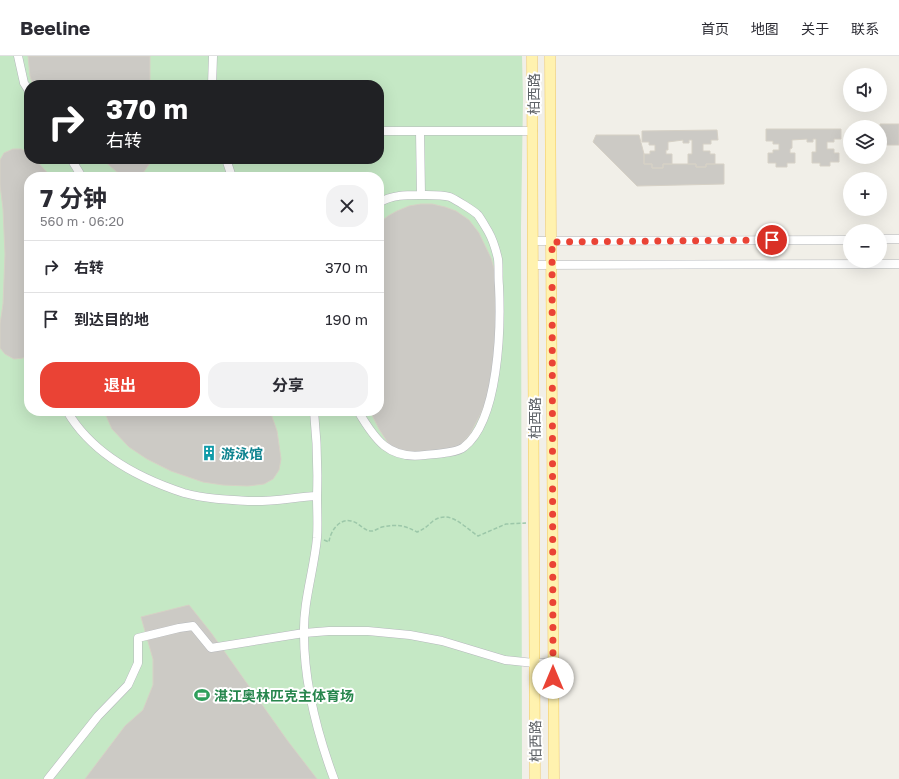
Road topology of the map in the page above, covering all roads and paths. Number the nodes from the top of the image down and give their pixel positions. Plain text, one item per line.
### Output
1 (18, 56) edge
2 (213, 56) edge
3 (532, 56) edge
4 (550, 56) edge
5 (212, 80) edge
6 (24, 83) edge
7 (384, 131) edge
8 (420, 131) junction
9 (533, 131) junction
10 (421, 195) junction
11 (384, 200) edge
12 (887, 239) edge
13 (899, 239) edge
14 (843, 240) edge
15 (533, 241) junction
16 (552, 242) junction
17 (899, 264) edge
18 (534, 265) junction
19 (552, 265) junction
20 (70, 416) edge
21 (314, 416) edge
22 (361, 416) edge
23 (317, 496) junction
24 (535, 523) junction
25 (317, 538) junction
26 (304, 633) junction
27 (534, 663) junction
28 (553, 664) junction
29 (48, 779) edge
30 (334, 779) edge
31 (536, 779) edge
32 (554, 779) edge

1 - 6 street
2 - 5 street
3 - 9 main road, 柏西路
4 - 16 main road, 柏西路
7 - 8 street
8 - 9 street
8 - 10 street
9 - 15 main road, 柏西路
10 - 11 street
10 - 22 street
12 - 13 street
14 - 16 street
15 - 16 street
15 - 18 main road, 柏西路
16 - 19 main road, 柏西路
17 - 19 street
18 - 19 street
18 - 24 main road, 柏西路
19 - 28 main road, 柏西路
20 - 23 street
21 - 23 street
23 - 25 street
24 - 25 path
24 - 27 main road, 柏西路
25 - 26 street
26 - 27 street
26 - 29 street
26 - 30 street
27 - 28 street
27 - 31 main road, 柏西路
28 - 32 main road, 柏西路

